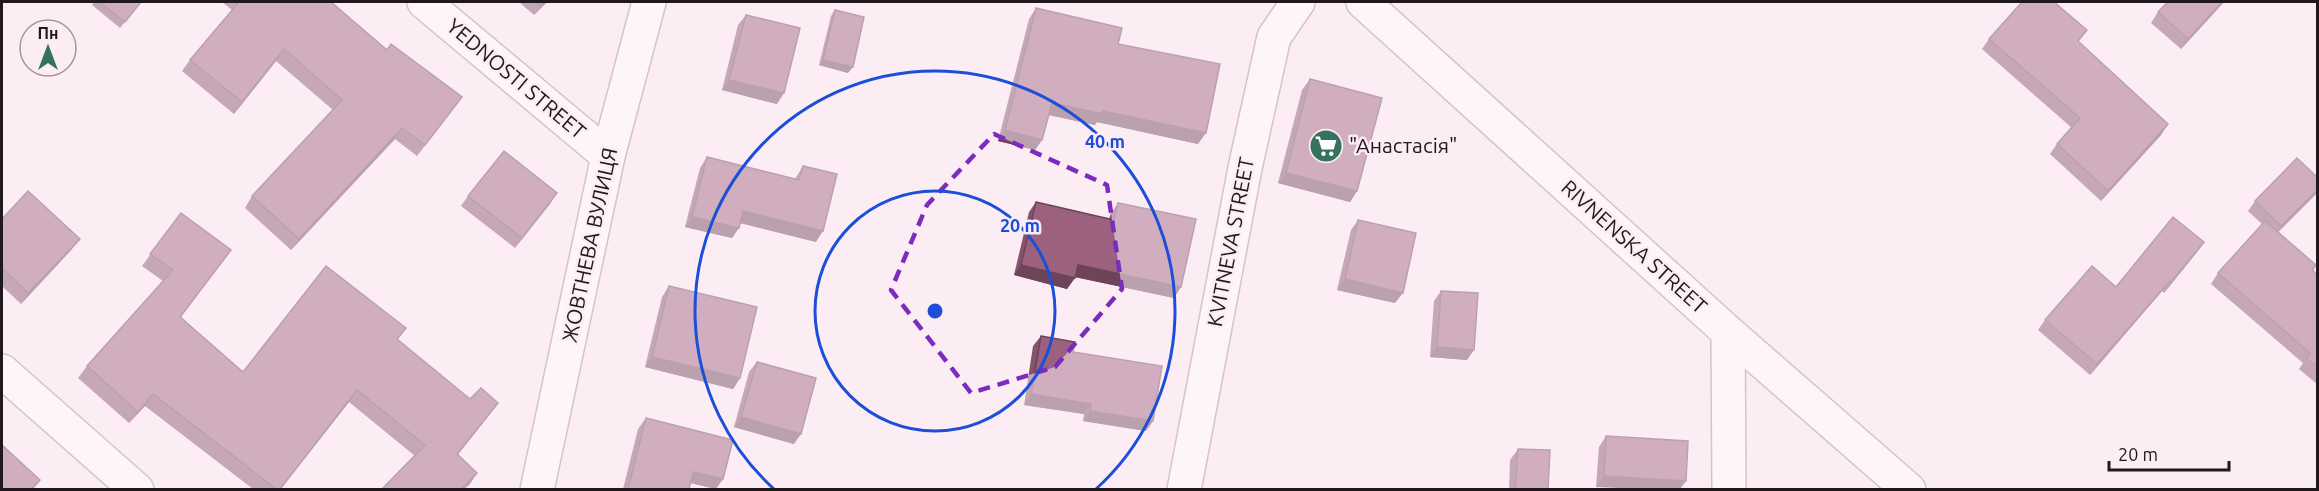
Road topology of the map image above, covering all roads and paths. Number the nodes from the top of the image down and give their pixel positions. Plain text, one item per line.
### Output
1 (424, 2) edge
2 (649, 2) edge
3 (1298, 2) edge
4 (1363, 2) edge
5 (608, 156) junction
6 (1728, 332) junction
7 (2, 371) edge
8 (137, 489) edge
9 (537, 489) edge
10 (1184, 489) edge
11 (1729, 489) edge
12 (1909, 489) edge

1 - 5 street, YEDNOSTI STREET
2 - 5 street, ЖОВТНЕВА ВУЛИЦЯ
3 - 10 street, KVITNEVA STREET
4 - 6 street, RIVNENSKA STREET
5 - 9 street, ЖОВТНЕВА ВУЛИЦЯ
6 - 11 street
6 - 12 street, RIVNENSKA STREET
7 - 8 street

